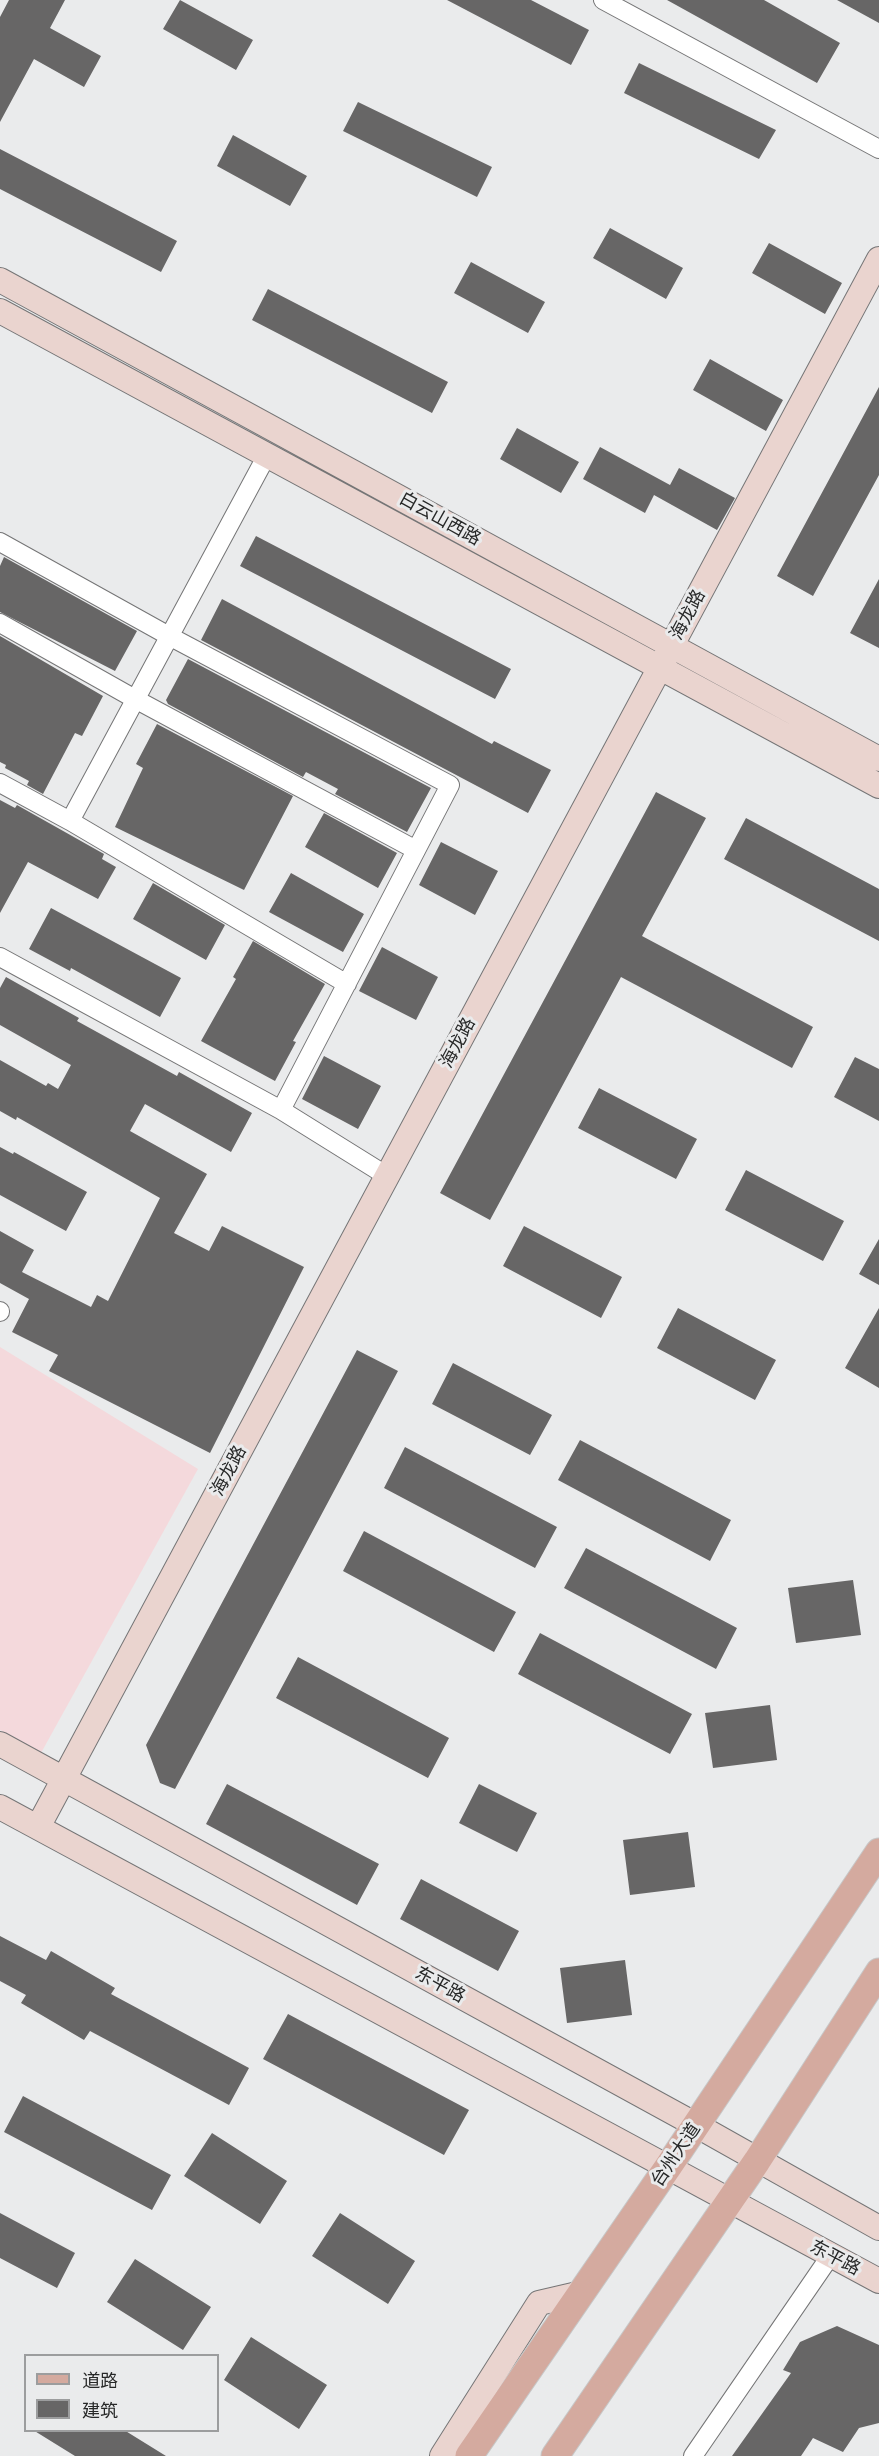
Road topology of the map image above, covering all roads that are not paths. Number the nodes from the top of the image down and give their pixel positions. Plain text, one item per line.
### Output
1 (603, 0) edge
2 (879, 150) edge
3 (879, 259) edge
4 (0, 280) edge
5 (0, 311) edge
6 (267, 455) junction
7 (0, 543) edge
8 (0, 623) edge
9 (169, 636) junction
10 (672, 645) junction
11 (659, 667) junction
12 (135, 699) junction
13 (879, 759) edge
14 (0, 783) edge
15 (879, 786) edge
16 (70, 820) junction
17 (416, 850) junction
18 (0, 957) edge
19 (347, 984) junction
20 (281, 1110) junction
21 (387, 1176) junction
22 (0, 1744) edge
23 (64, 1779) junction
24 (0, 1807) edge
25 (38, 1827) junction
26 (879, 1852) edge
27 (876, 1979) edge
28 (696, 2125) junction
29 (757, 2161) junction
30 (668, 2167) junction
31 (730, 2201) junction
32 (879, 2229) edge
33 (831, 2255) junction
34 (879, 2281) edge
35 (582, 2293) junction
36 (442, 2456) edge
37 (469, 2456) edge
38 (555, 2456) edge
39 (693, 2456) edge

1 - 2 street
3 - 10 main road, 海龙路
4 - 10 main road, 白云山西路
5 - 6 main road, 白云山西路
6 - 9 street
6 - 11 main road, 白云山西路
7 - 9 street
8 - 12 street
9 - 12 street
9 - 17 street
10 - 11 main road, 海龙路
10 - 13 main road, 白云山西路
11 - 15 main road, 白云山西路
11 - 21 main road, 海龙路
12 - 16 street
12 - 17 street
14 - 16 street
16 - 19 street
17 - 19 street
18 - 20 street
19 - 20 street
20 - 21 street
21 - 23 main road, 海龙路
22 - 23 main road, 东平路
23 - 25 main road, 海龙路
23 - 28 main road, 东平路
24 - 25 main road, 东平路
25 - 30 main road, 东平路
26 - 28 main road, 台州大道
27 - 29 main road
28 - 29 main road, 东平路
28 - 30 main road, 台州大道
29 - 31 main road
29 - 32 main road, 东平路
30 - 31 main road, 东平路
30 - 35 main road, 台州大道
31 - 33 main road, 东平路
31 - 38 main road
33 - 34 main road, 东平路
33 - 39 street
35 - 36 main road
35 - 37 main road, 台州大道

